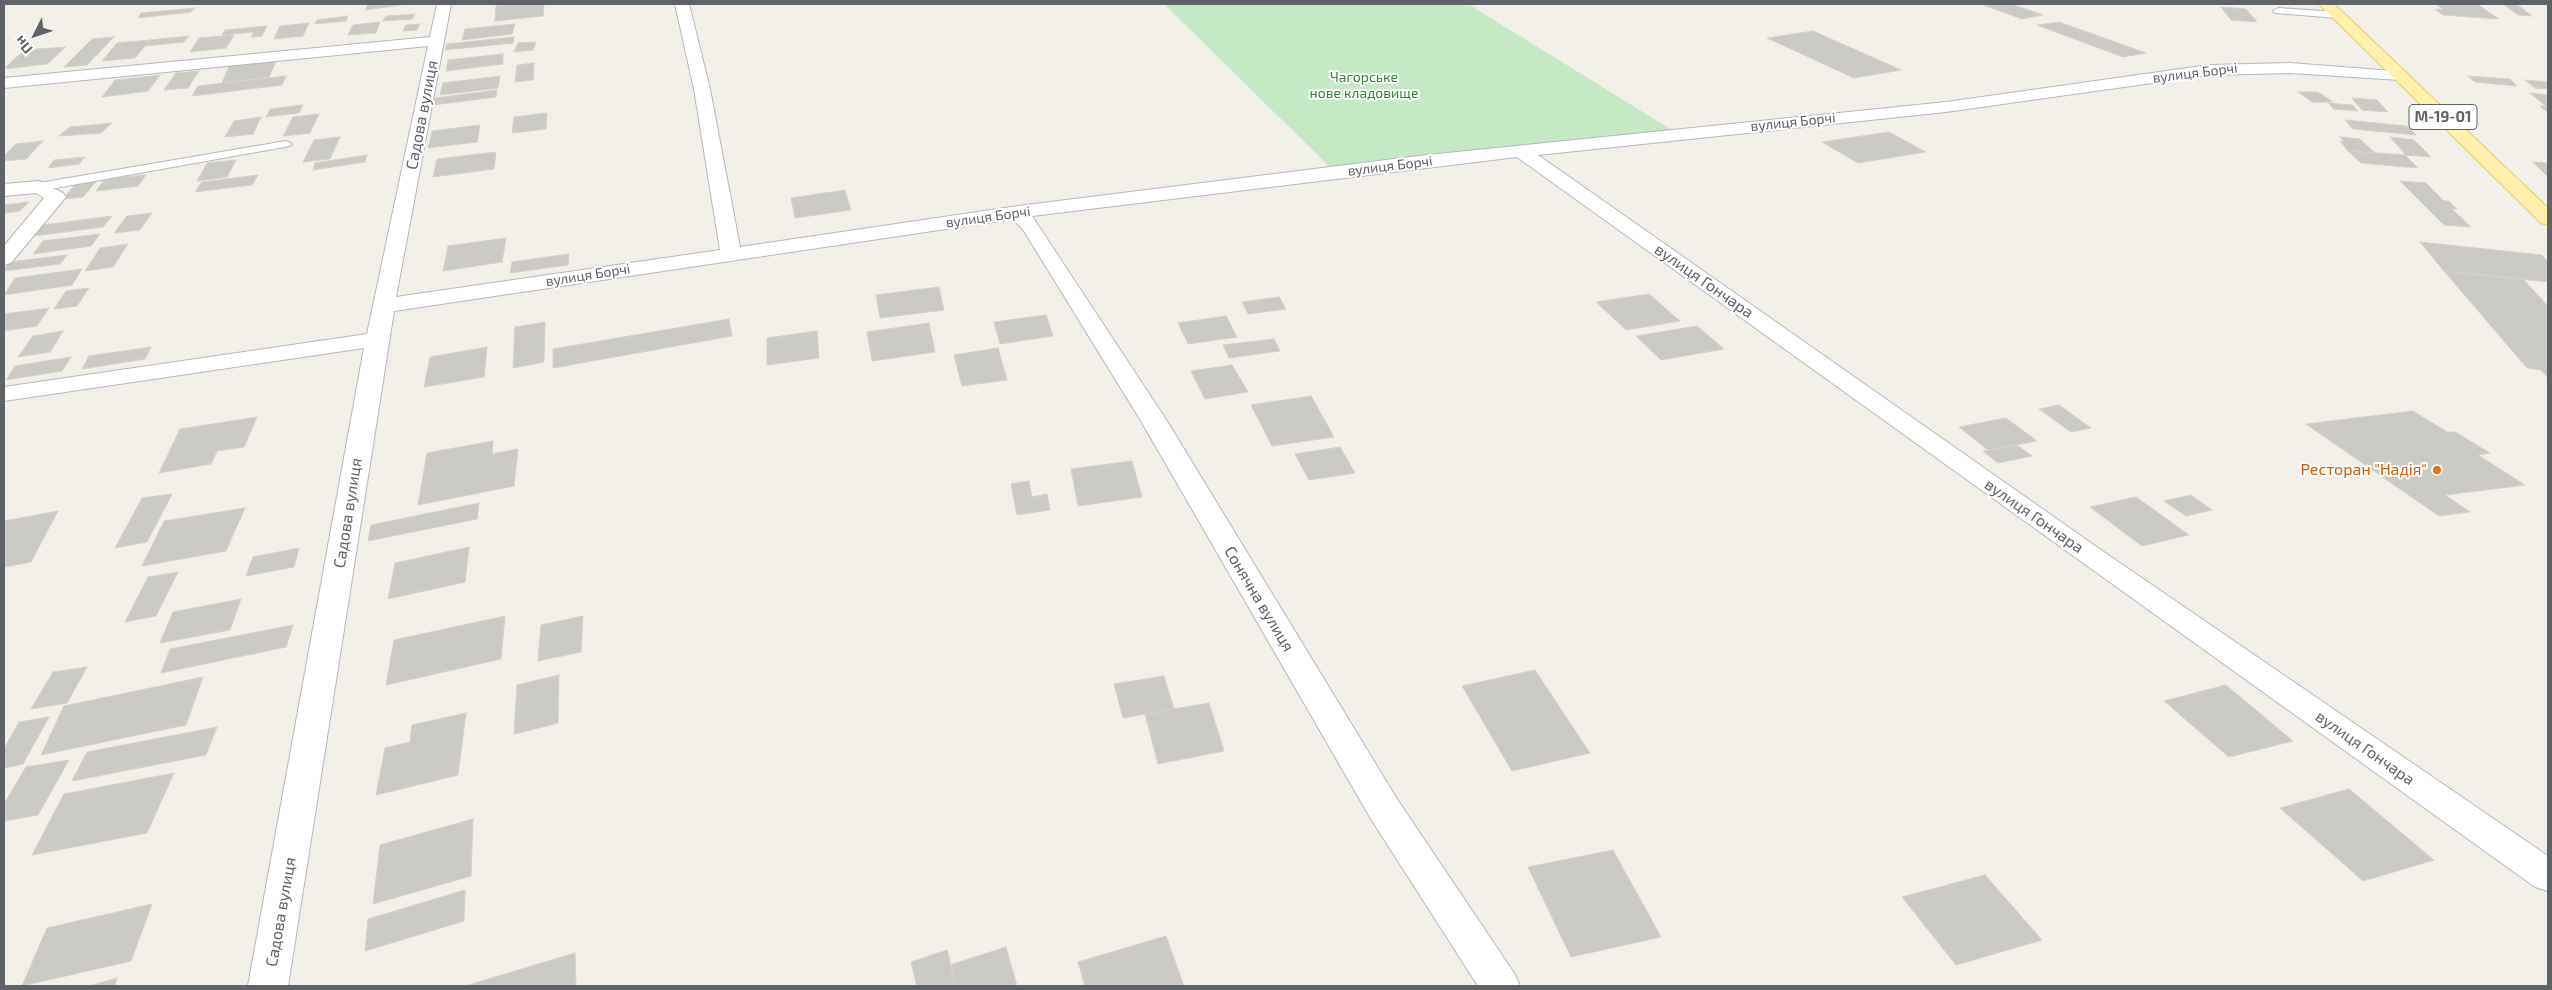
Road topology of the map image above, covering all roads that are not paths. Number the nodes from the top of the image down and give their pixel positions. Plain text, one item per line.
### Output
1 (444, 4) edge
2 (682, 4) edge
3 (2332, 10) edge
4 (2278, 11) dead end
5 (437, 41) junction
6 (2400, 75) junction
7 (4, 83) edge
8 (286, 144) dead end
9 (1522, 152) junction
10 (39, 188) junction
11 (4, 190) edge
12 (1018, 212) junction
13 (2548, 219) edge
14 (731, 253) junction
15 (4, 259) edge
16 (384, 306) junction
17 (377, 339) junction
18 (4, 394) edge
19 (2548, 876) edge
20 (268, 986) edge
21 (1500, 986) edge

1 - 5 street, Садова вулиця
2 - 14 street
3 - 4 lane
3 - 6 main road, М-19-01
5 - 7 street, Садова вулиця
5 - 16 street, Садова вулиця
6 - 9 street, вулиця Борчі
6 - 13 main road, М-19-01
8 - 10 lane
9 - 12 street, вулиця Борчі
9 - 19 street, вулиця Гончара
10 - 11 street
10 - 15 street
12 - 14 street, вулиця Борчі
12 - 21 street, Сонячна вулиця
14 - 16 street, вулиця Борчі
16 - 17 street, Садова вулиця
17 - 18 street
17 - 20 street, Садова вулиця

